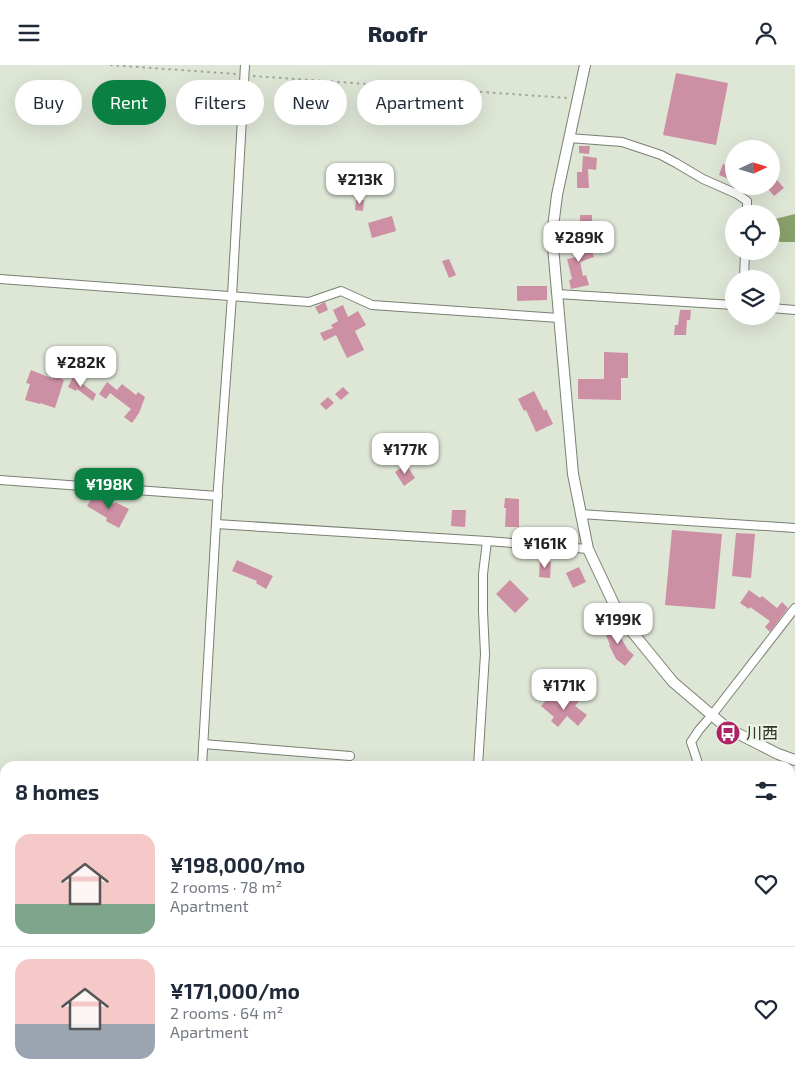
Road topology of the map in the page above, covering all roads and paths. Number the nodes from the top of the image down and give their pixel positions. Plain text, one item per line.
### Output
1 (110, 65) edge
2 (245, 65) edge
3 (585, 65) edge
4 (244, 75) junction
5 (577, 98) junction
6 (569, 138) junction
7 (746, 205) edge
8 (0, 279) edge
9 (557, 295) junction
10 (232, 296) junction
11 (725, 304) edge
12 (780, 309) edge
13 (795, 310) edge
14 (559, 319) junction
15 (0, 480) edge
16 (218, 496) junction
17 (580, 514) junction
18 (216, 524) junction
19 (795, 528) edge
20 (487, 541) junction
21 (588, 549) junction
22 (795, 608) edge
23 (712, 715) junction
24 (203, 745) junction
25 (350, 756) dead end
26 (795, 760) edge
27 (202, 761) edge
28 (478, 761) edge
29 (697, 761) edge

1 - 4 path
2 - 4 street
3 - 5 street
4 - 5 path
4 - 10 street
5 - 6 street
6 - 7 street
6 - 9 street
8 - 10 street
9 - 11 street
9 - 14 street
10 - 14 street
10 - 16 street
12 - 13 street
14 - 17 street
15 - 16 street
16 - 18 street
17 - 19 street
17 - 21 street
18 - 20 street
18 - 24 street
20 - 21 street
20 - 28 street
21 - 23 street
22 - 23 street
23 - 26 street
23 - 29 street
24 - 25 street
24 - 27 street

